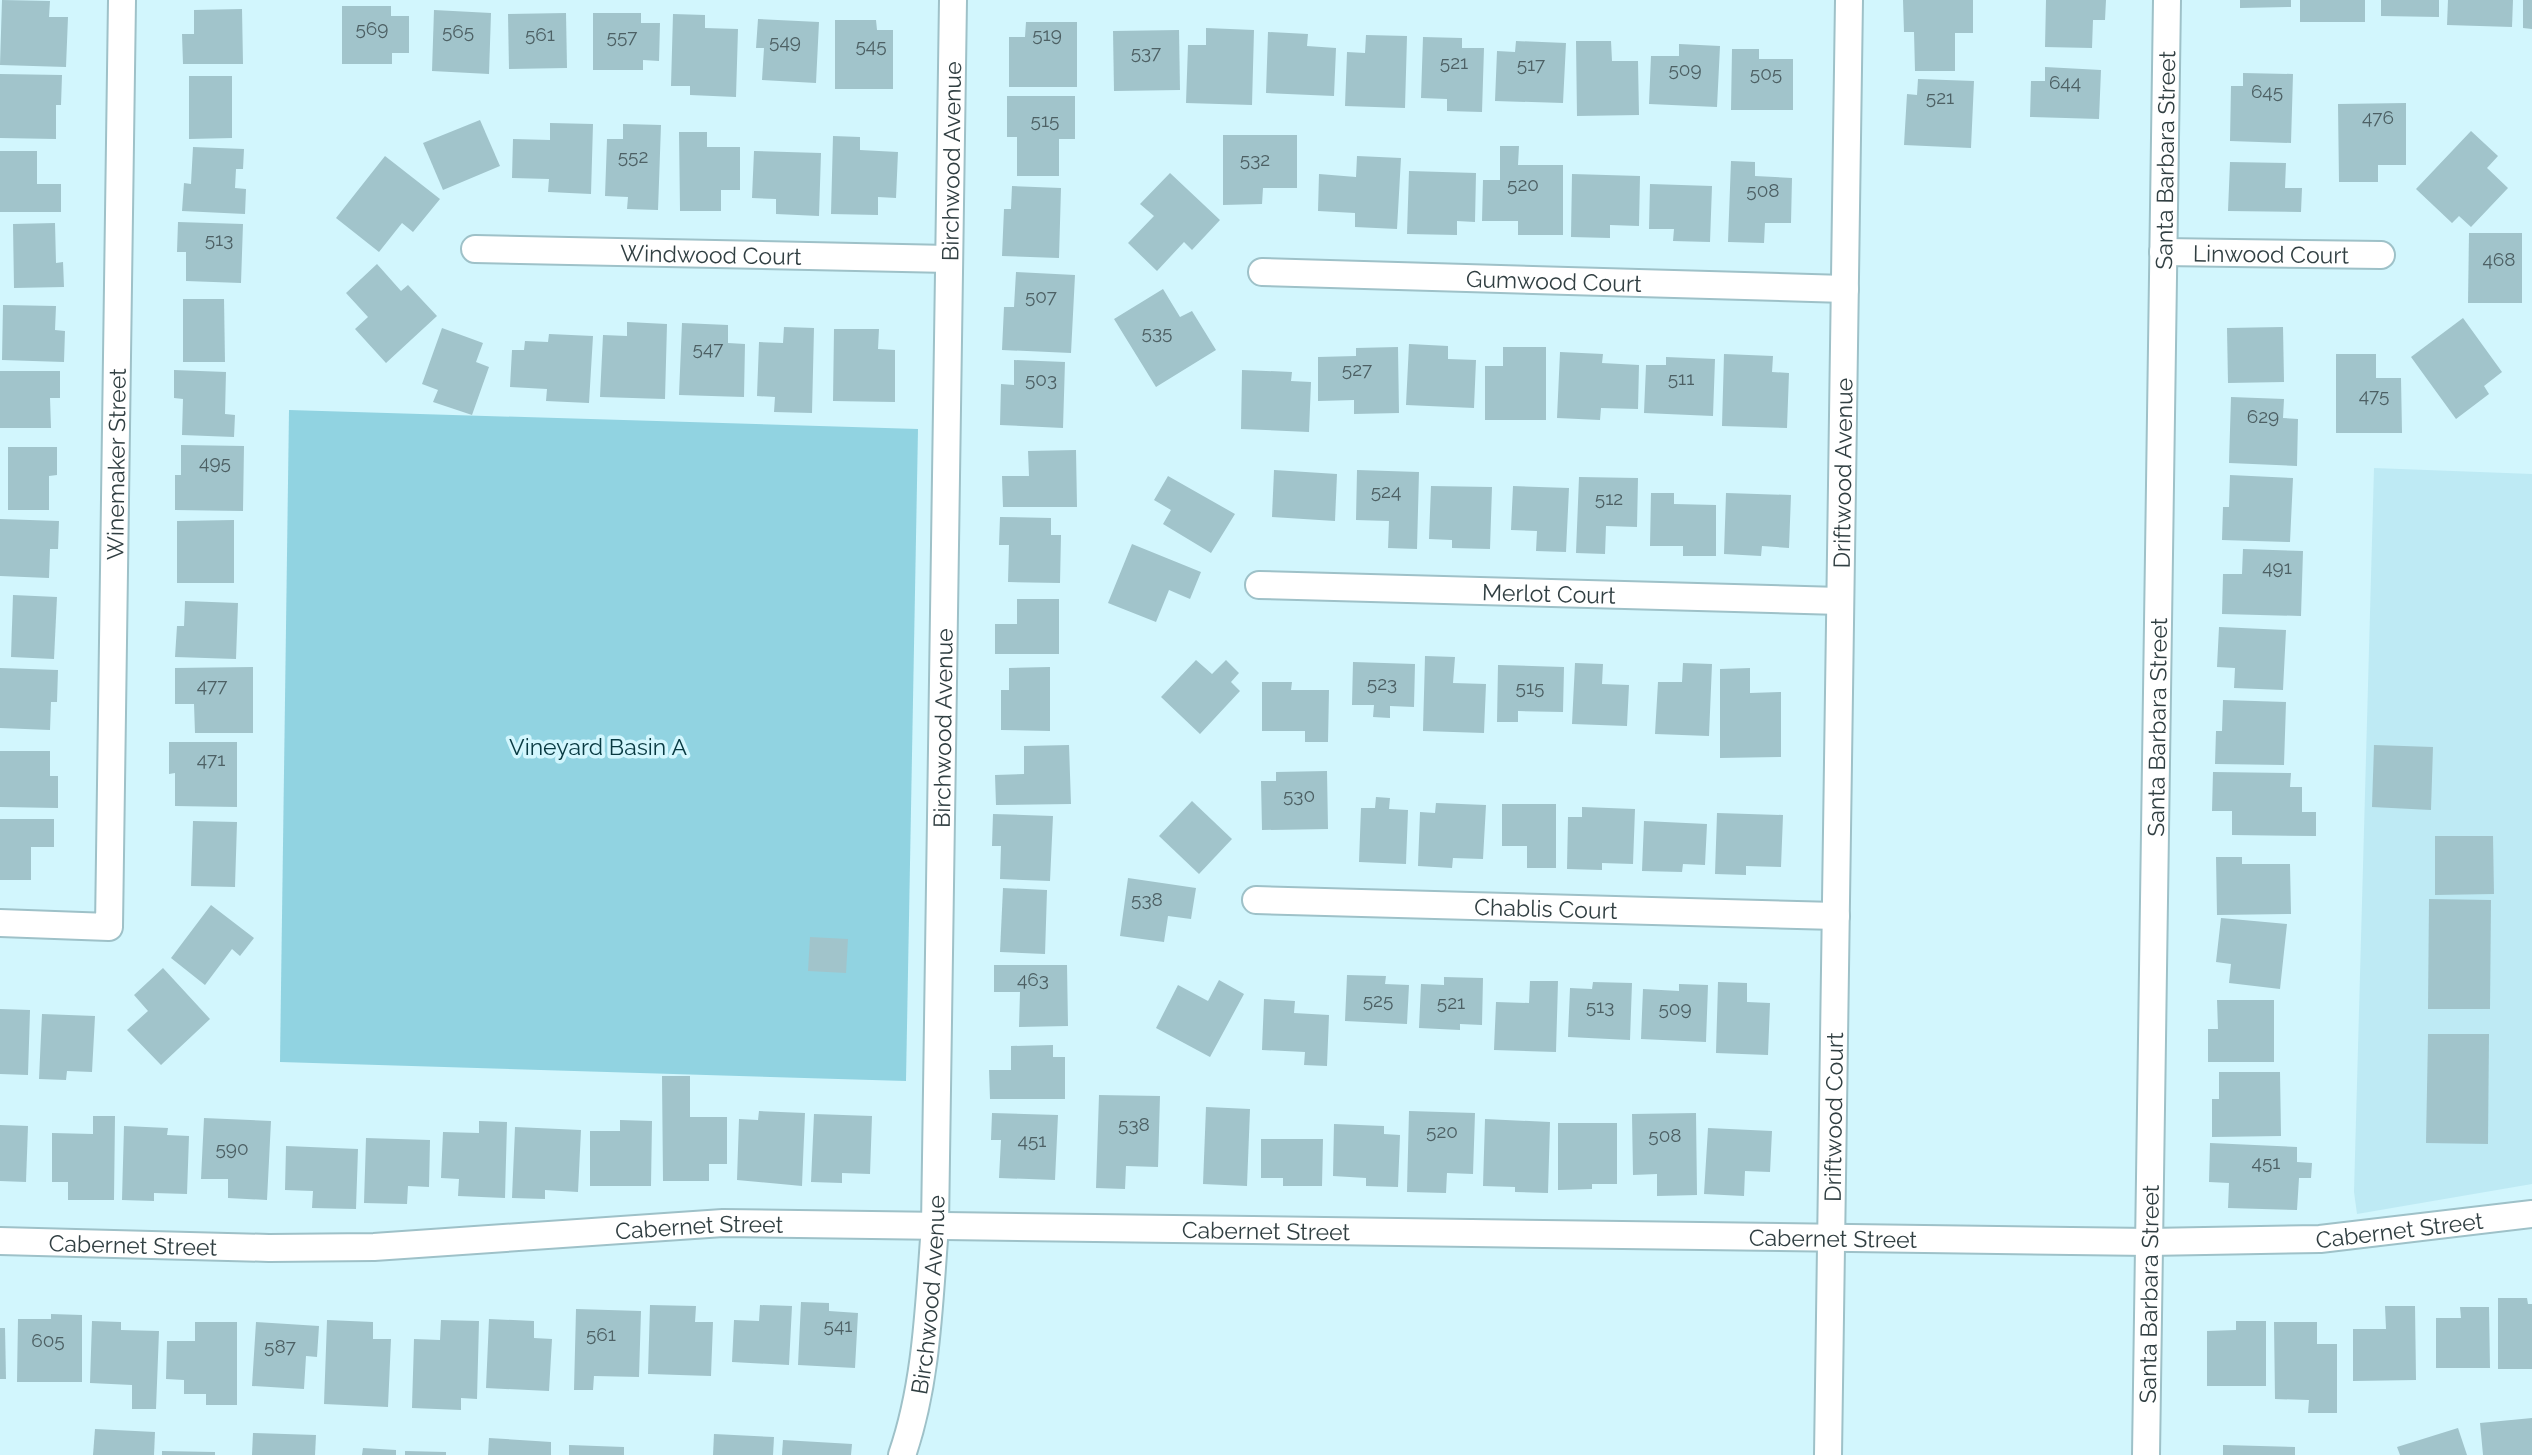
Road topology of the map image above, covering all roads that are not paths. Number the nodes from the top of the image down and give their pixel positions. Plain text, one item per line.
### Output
1 (122, 0) edge
2 (953, 0) edge
3 (1849, 0) edge
4 (2167, 0) edge
5 (475, 248) dead end
6 (2163, 252) junction
7 (2381, 256) dead end
8 (948, 259) junction
9 (1262, 272) dead end
10 (1845, 289) junction
11 (1259, 585) dead end
12 (1840, 601) junction
13 (1256, 900) dead end
14 (1836, 916) junction
15 (0, 923) edge
16 (1835, 946) joint
17 (2532, 1214) edge
18 (935, 1226) junction
19 (1831, 1239) junction
20 (0, 1241) edge
21 (2149, 1242) junction
22 (902, 1455) edge
23 (1828, 1455) edge
24 (2146, 1455) edge

1 - 15 street, Winemaker Street
2 - 8 street, Birchwood Avenue
3 - 10 street, Driftwood Avenue
4 - 6 street, Santa Barbara Street
5 - 8 street, Windwood Court
6 - 7 street, Linwood Court
6 - 21 street, Santa Barbara Street
8 - 18 street, Birchwood Avenue
9 - 10 street, Gumwood Court
10 - 12 street, Driftwood Avenue
11 - 12 street, Merlot Court
12 - 14 street, Driftwood Avenue
13 - 14 street, Chablis Court
14 - 16 street, Driftwood Avenue
16 - 19 street, Driftwood Court
17 - 21 street, Cabernet Street
18 - 19 street, Cabernet Street
18 - 20 street, Cabernet Street
18 - 22 street, Birchwood Avenue
19 - 21 street, Cabernet Street
19 - 23 street, Driftwood Court
21 - 24 street, Santa Barbara Street

